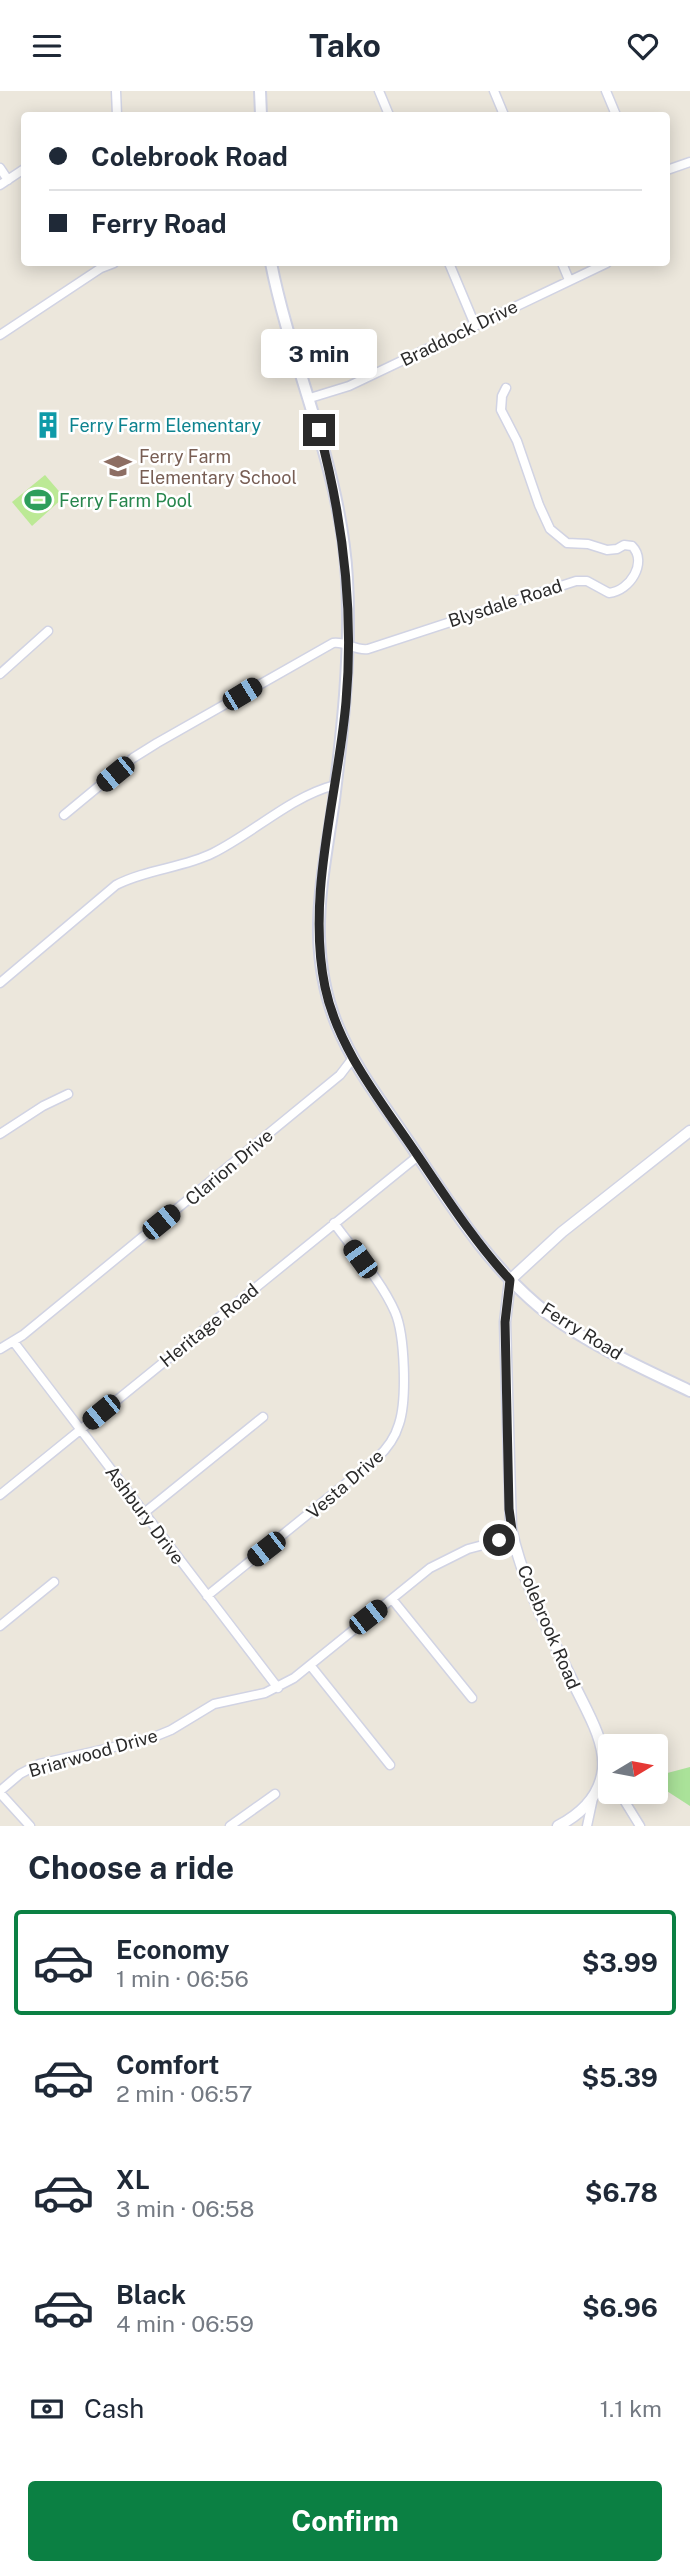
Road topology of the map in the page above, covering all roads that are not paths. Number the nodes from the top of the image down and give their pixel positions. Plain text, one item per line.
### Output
1 (116, 91) edge
2 (260, 91) edge
3 (379, 91) edge
4 (494, 91) edge
5 (607, 91) edge
6 (114, 112) edge
7 (261, 112) edge
8 (388, 112) edge
9 (503, 112) edge
10 (615, 112) edge
11 (690, 162) edge
12 (0, 168) edge
13 (670, 169) edge
14 (21, 171) edge
15 (4, 183) edge
16 (106, 266) edge
17 (272, 266) edge
18 (450, 266) edge
19 (563, 266) edge
20 (600, 266) edge
21 (569, 280) junction
22 (475, 325) junction
23 (0, 335) edge
24 (506, 388) dead end
25 (310, 398) junction
26 (48, 631) dead end
27 (349, 646) junction
28 (0, 674) edge
29 (335, 785) junction
30 (64, 815) dead end
31 (0, 983) edge
32 (353, 1058) junction
33 (68, 1094) dead end
34 (690, 1131) edge
35 (0, 1134) edge
36 (418, 1156) junction
37 (334, 1223) junction
38 (510, 1280) junction
39 (13, 1341) junction
40 (0, 1349) edge
41 (690, 1391) edge
42 (263, 1417) dead end
43 (80, 1430) junction
44 (0, 1495) edge
45 (144, 1513) junction
46 (513, 1537) junction
47 (54, 1582) dead end
48 (207, 1596) junction
49 (392, 1599) junction
50 (0, 1626) edge
51 (310, 1665) junction
52 (278, 1688) junction
53 (472, 1698) dead end
54 (598, 1741) edge
55 (390, 1765) dead end
56 (598, 1786) edge
57 (0, 1792) edge
58 (275, 1794) dead end
59 (593, 1797) junction
60 (627, 1804) edge
61 (30, 1826) edge
62 (230, 1826) edge
63 (558, 1826) edge
64 (587, 1826) edge
65 (640, 1826) edge

1 - 6 street
2 - 7 main road
3 - 8 street
4 - 9 street
5 - 10 street
11 - 13 street
12 - 15 street
14 - 15 street
16 - 23 street
17 - 25 main road, Ferry Road
18 - 22 street
19 - 21 street
20 - 21 street, Braddock Drive
21 - 22 street, Braddock Drive
22 - 25 street, Braddock Drive
24 - 27 street, Blysdale Road
25 - 27 main road, Ferry Road
26 - 28 street
27 - 29 main road, Ferry Road
27 - 30 street
29 - 31 street
29 - 32 main road, Ferry Road
32 - 36 main road, Ferry Road
32 - 39 street, Clarion Drive
33 - 35 street
34 - 38 street
36 - 37 street, Heritage Road
36 - 38 main road, Ferry Road
37 - 43 street, Heritage Road
37 - 48 street, Vesta Drive
38 - 41 main road, Ferry Road
38 - 46 street, Colebrook Road
39 - 40 street, Clarion Drive
39 - 43 street, Ashbury Drive
42 - 45 street
43 - 44 street, Heritage Road
43 - 45 street, Ashbury Drive
45 - 48 street, Ashbury Drive
46 - 49 street, Briarwood Drive
46 - 54 street, Colebrook Road
47 - 50 street
48 - 52 street, Ashbury Drive
49 - 51 street, Briarwood Drive
49 - 53 street
51 - 52 street, Briarwood Drive
51 - 55 street
52 - 57 street, Briarwood Drive
56 - 59 street
57 - 61 street
58 - 62 street
59 - 63 street
59 - 64 street
60 - 65 street

